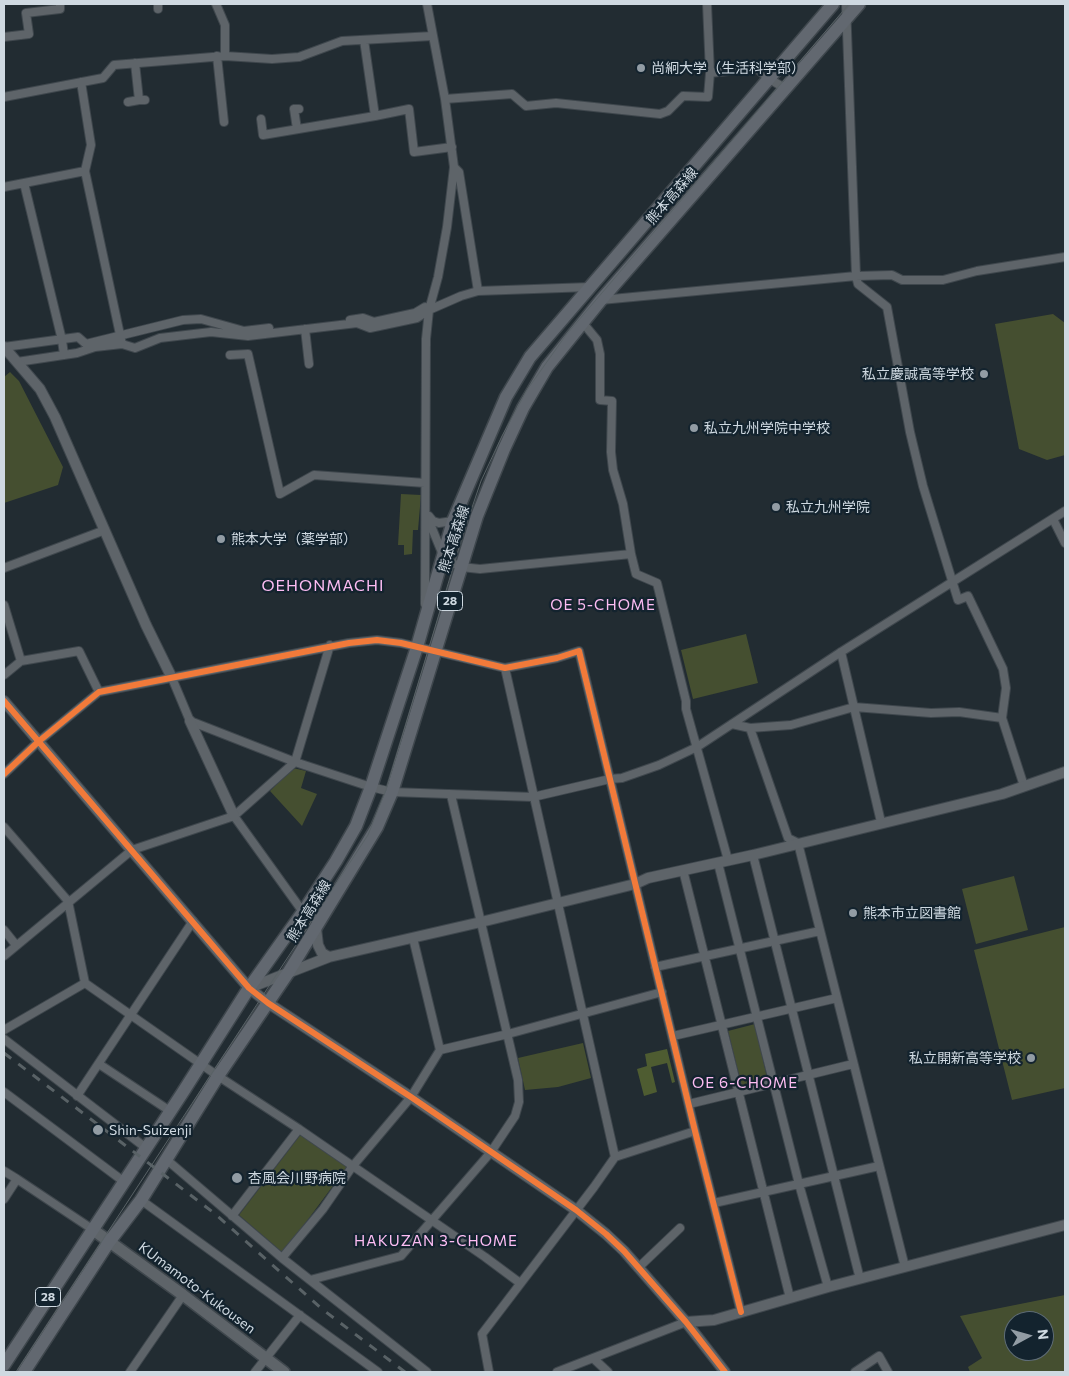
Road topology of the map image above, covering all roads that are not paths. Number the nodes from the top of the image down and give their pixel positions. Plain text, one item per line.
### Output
1 (60, 4) edge
2 (216, 4) edge
3 (427, 4) edge
4 (707, 4) edge
5 (833, 4) edge
6 (846, 4) edge
7 (859, 4) edge
8 (845, 19) junction
9 (433, 36) junction
10 (4, 37) edge
11 (364, 40) junction
12 (221, 56) junction
13 (135, 63) junction
14 (710, 73) junction
15 (768, 78) junction
16 (81, 82) junction
17 (786, 89) junction
18 (4, 97) edge
19 (445, 99) junction
20 (128, 102) dead end
21 (299, 109) dead end
22 (375, 116) junction
23 (261, 119) dead end
24 (224, 122) dead end
25 (297, 129) junction
26 (452, 147) junction
27 (454, 167) junction
28 (85, 170) junction
29 (4, 178) edge
30 (24, 183) junction
31 (5, 187) edge
32 (1065, 257) edge
33 (856, 276) junction
34 (590, 287) junction
35 (478, 291) junction
36 (601, 300) junction
37 (429, 310) junction
38 (583, 323) junction
39 (305, 329) junction
40 (121, 335) junction
41 (62, 340) junction
42 (122, 344) junction
43 (4, 347) edge
44 (64, 355) junction
45 (230, 355) dead end
46 (17, 362) junction
47 (309, 364) dead end
48 (425, 483) junction
49 (1065, 511) edge
50 (426, 512) junction
51 (1053, 519) junction
52 (453, 521) junction
53 (105, 530) junction
54 (1065, 543) edge
55 (631, 554) junction
56 (443, 555) junction
57 (4, 568) edge
58 (461, 568) junction
59 (952, 583) junction
60 (4, 605) edge
61 (425, 618) junction
62 (330, 645) junction
63 (417, 647) junction
64 (434, 651) junction
65 (841, 652) junction
66 (21, 661) junction
67 (505, 668) junction
68 (4, 675) edge
69 (172, 678) junction
70 (99, 692) junction
71 (4, 701) edge
72 (854, 707) junction
73 (1002, 718) junction
74 (190, 721) junction
75 (732, 724) junction
76 (750, 728) junction
77 (38, 742) junction
78 (697, 747) junction
79 (295, 762) junction
80 (1065, 772) edge
81 (4, 774) edge
82 (610, 779) junction
83 (1024, 786) junction
84 (371, 787) junction
85 (392, 792) junction
86 (451, 795) junction
87 (533, 796) junction
88 (234, 816) junction
89 (881, 822) junction
90 (4, 828) edge
91 (798, 843) junction
92 (132, 850) junction
93 (753, 855) junction
94 (723, 862) junction
95 (683, 870) junction
96 (635, 884) junction
97 (68, 901) junction
98 (558, 903) junction
99 (303, 912) junction
100 (193, 921) junction
101 (481, 922) junction
102 (318, 925) junction
103 (4, 930) edge
104 (820, 931) junction
105 (413, 938) junction
106 (775, 941) junction
107 (16, 945) junction
108 (740, 949) junction
109 (4, 956) edge
110 (705, 956) junction
111 (329, 957) junction
112 (656, 967) junction
113 (288, 973) junction
114 (85, 983) junction
115 (249, 988) junction
116 (662, 992) junction
117 (837, 998) junction
118 (268, 1003) junction
119 (791, 1009) junction
120 (583, 1014) junction
121 (131, 1015) junction
122 (757, 1016) junction
123 (722, 1025) junction
124 (4, 1030) edge
125 (508, 1034) junction
126 (673, 1036) junction
127 (4, 1039) edge
128 (440, 1050) junction
129 (200, 1062) junction
130 (98, 1064) junction
131 (853, 1064) junction
132 (808, 1075) junction
133 (218, 1076) junction
134 (774, 1084) junction
135 (4, 1092) edge
136 (739, 1092) junction
137 (77, 1096) junction
138 (411, 1097) junction
139 (689, 1104) junction
140 (170, 1111) junction
141 (299, 1129) junction
142 (695, 1131) junction
143 (146, 1148) junction
144 (491, 1152) junction
145 (615, 1157) junction
146 (167, 1160) junction
147 (878, 1166) junction
148 (352, 1167) junction
149 (4, 1171) edge
150 (834, 1176) junction
151 (17, 1179) junction
152 (123, 1181) junction
153 (799, 1184) junction
154 (763, 1192) junction
155 (4, 1199) edge
156 (141, 1200) junction
157 (714, 1204) junction
158 (576, 1210) junction
159 (232, 1216) junction
160 (431, 1221) junction
161 (1065, 1225) edge
162 (680, 1228) dead end
163 (92, 1229) junction
164 (109, 1242) junction
165 (282, 1258) junction
166 (904, 1267) junction
167 (638, 1268) junction
168 (860, 1279) junction
169 (310, 1280) junction
170 (520, 1283) junction
171 (828, 1287) junction
172 (183, 1295) junction
173 (790, 1298) junction
174 (742, 1312) junction
175 (300, 1315) junction
176 (686, 1322) junction
177 (266, 1358) junction
178 (594, 1359) junction
179 (4, 1364) edge
180 (24, 1372) edge
181 (131, 1372) edge
182 (255, 1372) edge
183 (284, 1372) edge
184 (378, 1372) edge
185 (427, 1372) edge
186 (489, 1372) edge
187 (557, 1372) edge
188 (608, 1372) edge
189 (725, 1372) edge
190 (855, 1372) edge
191 (888, 1372) edge

1 - 10 street
2 - 12 street
3 - 9 street
4 - 14 street
5 - 15 main road, 熊本高森線 / 28
6 - 8 street
7 - 8 main road, 熊本高森線 / 28
8 - 17 main road, 熊本高森線 / 28
8 - 33 street
9 - 11 street
9 - 19 street
11 - 12 street
11 - 22 street
12 - 13 street
12 - 24 street
13 - 16 street
13 - 20 street
14 - 15 street
14 - 19 street
15 - 17 street
15 - 34 main road, 熊本高森線 / 28
16 - 18 street
16 - 28 street
17 - 36 main road, 熊本高森線 / 28
19 - 26 street
21 - 25 street
22 - 25 street
22 - 26 street
23 - 25 street
26 - 27 street
27 - 35 street
27 - 37 street
28 - 30 street
28 - 40 street
29 - 31 street
30 - 31 street
30 - 41 street
32 - 33 street
33 - 36 street
33 - 59 street
34 - 35 street
34 - 52 main road, 熊本高森線 / 28
35 - 37 street
36 - 38 main road, 熊本高森線 / 28
37 - 39 street
37 - 40 street
37 - 48 street
38 - 55 street
38 - 58 main road, 熊本高森線 / 28
39 - 42 street
39 - 47 street
40 - 41 street
40 - 42 street
41 - 43 street
41 - 44 street
42 - 44 street
43 - 46 street
44 - 46 street
45 - 48 street
46 - 53 street
48 - 50 street
49 - 51 street
50 - 52 street
50 - 56 street
50 - 61 street
51 - 54 street
51 - 59 street
52 - 56 main road, 熊本高森線 / 28
53 - 57 street
53 - 69 street
55 - 58 street
55 - 78 street
56 - 58 street
56 - 61 main road, 熊本高森線 / 28
58 - 64 main road, 熊本高森線 / 28
59 - 65 street
59 - 73 street
60 - 66 street
61 - 63 main road, 熊本高森線 / 28
62 - 63 street
62 - 69 street
62 - 79 street
63 - 64 street
63 - 84 main road, 熊本高森線 / 28
64 - 67 street
64 - 85 main road, 熊本高森線 / 28
65 - 72 street
65 - 75 street
66 - 68 street
66 - 70 street
67 - 82 street
67 - 87 street
69 - 70 street
69 - 74 street
70 - 77 street
71 - 77 street
72 - 73 street
72 - 76 street
72 - 89 street
73 - 83 street
74 - 79 street
74 - 88 street
75 - 76 street
75 - 78 street
76 - 91 street
77 - 81 street
77 - 92 street
78 - 82 street
78 - 94 street
79 - 84 street
79 - 88 street
80 - 83 street
82 - 87 street
82 - 96 street
83 - 89 street
84 - 85 street
84 - 99 main road, 熊本高森線 / 28
85 - 86 street
85 - 102 main road, 熊本高森線 / 28
86 - 87 street
86 - 101 street
87 - 98 street
88 - 92 street
88 - 99 street
89 - 91 street
90 - 97 street
91 - 93 street
91 - 104 street
92 - 97 street
92 - 100 street
93 - 94 street
93 - 106 street
94 - 95 street
94 - 108 street
95 - 96 street
95 - 110 street
96 - 98 street
96 - 112 street
97 - 107 street
97 - 114 street
98 - 101 street
98 - 120 street
99 - 102 street
99 - 115 main road, 熊本高森線 / 28
100 - 115 street
100 - 121 street
101 - 105 street
101 - 125 street
102 - 111 street
102 - 113 main road, 熊本高森線 / 28
103 - 107 street
104 - 106 street
104 - 117 street
105 - 111 street
105 - 128 street
106 - 108 street
106 - 119 street
107 - 109 street
108 - 110 street
108 - 122 street
110 - 112 street
110 - 123 street
111 - 113 street
112 - 116 street
113 - 115 street
113 - 118 main road, 熊本高森線 / 28
114 - 121 street
114 - 124 street
115 - 118 street
115 - 129 main road, 熊本高森線 / 28
116 - 120 street
116 - 126 street
117 - 119 street
117 - 131 street
118 - 133 main road, 熊本高森線 / 28
118 - 138 street
119 - 122 street
119 - 132 street
120 - 125 street
120 - 145 street
121 - 129 street
121 - 130 street
122 - 123 street
122 - 134 street
123 - 126 street
123 - 136 street
125 - 128 street
125 - 144 street
126 - 139 street
127 - 137 street
128 - 138 street
129 - 133 street
129 - 140 main road, 熊本高森線 / 28
130 - 137 street
130 - 140 street
131 - 132 street
131 - 147 street
132 - 134 street
132 - 150 street
133 - 141 street
133 - 146 main road, 熊本高森線 / 28
134 - 136 street
134 - 153 street
135 - 152 street
136 - 139 street
136 - 154 street
137 - 143 street
138 - 144 street
138 - 148 street
139 - 142 street
140 - 143 main road, 熊本高森線 / 28
141 - 148 street
141 - 159 street
142 - 145 street
142 - 157 street
143 - 152 main road, 熊本高森線 / 28
144 - 158 street
144 - 160 street
145 - 158 street
146 - 156 main road, 熊本高森線 / 28
146 - 159 street
147 - 150 street
147 - 166 street
148 - 160 street
148 - 165 street
149 - 151 street
150 - 153 street
150 - 168 street
151 - 155 street
151 - 163 street
152 - 163 main road, 熊本高森線 / 28
153 - 154 street
153 - 171 street
154 - 157 street
154 - 173 street
156 - 164 main road, 熊本高森線 / 28
156 - 175 street
157 - 174 street
158 - 167 street
158 - 170 street
159 - 165 street
160 - 169 street
160 - 170 street
161 - 166 street
162 - 167 street
163 - 164 main road, KUmamoto-Kukousen
163 - 179 main road, 28
164 - 172 main road, KUmamoto-Kukousen
164 - 180 main road, 28
165 - 169 street
166 - 168 street
167 - 176 street
168 - 171 street
169 - 185 street
170 - 186 street
171 - 173 street
172 - 177 main road, KUmamoto-Kukousen
172 - 181 street
173 - 174 street
174 - 176 street
175 - 177 street
175 - 184 street
176 - 178 street
176 - 189 street
177 - 182 street
177 - 183 main road, KUmamoto-Kukousen
178 - 187 street
178 - 188 street
190 - 191 street

